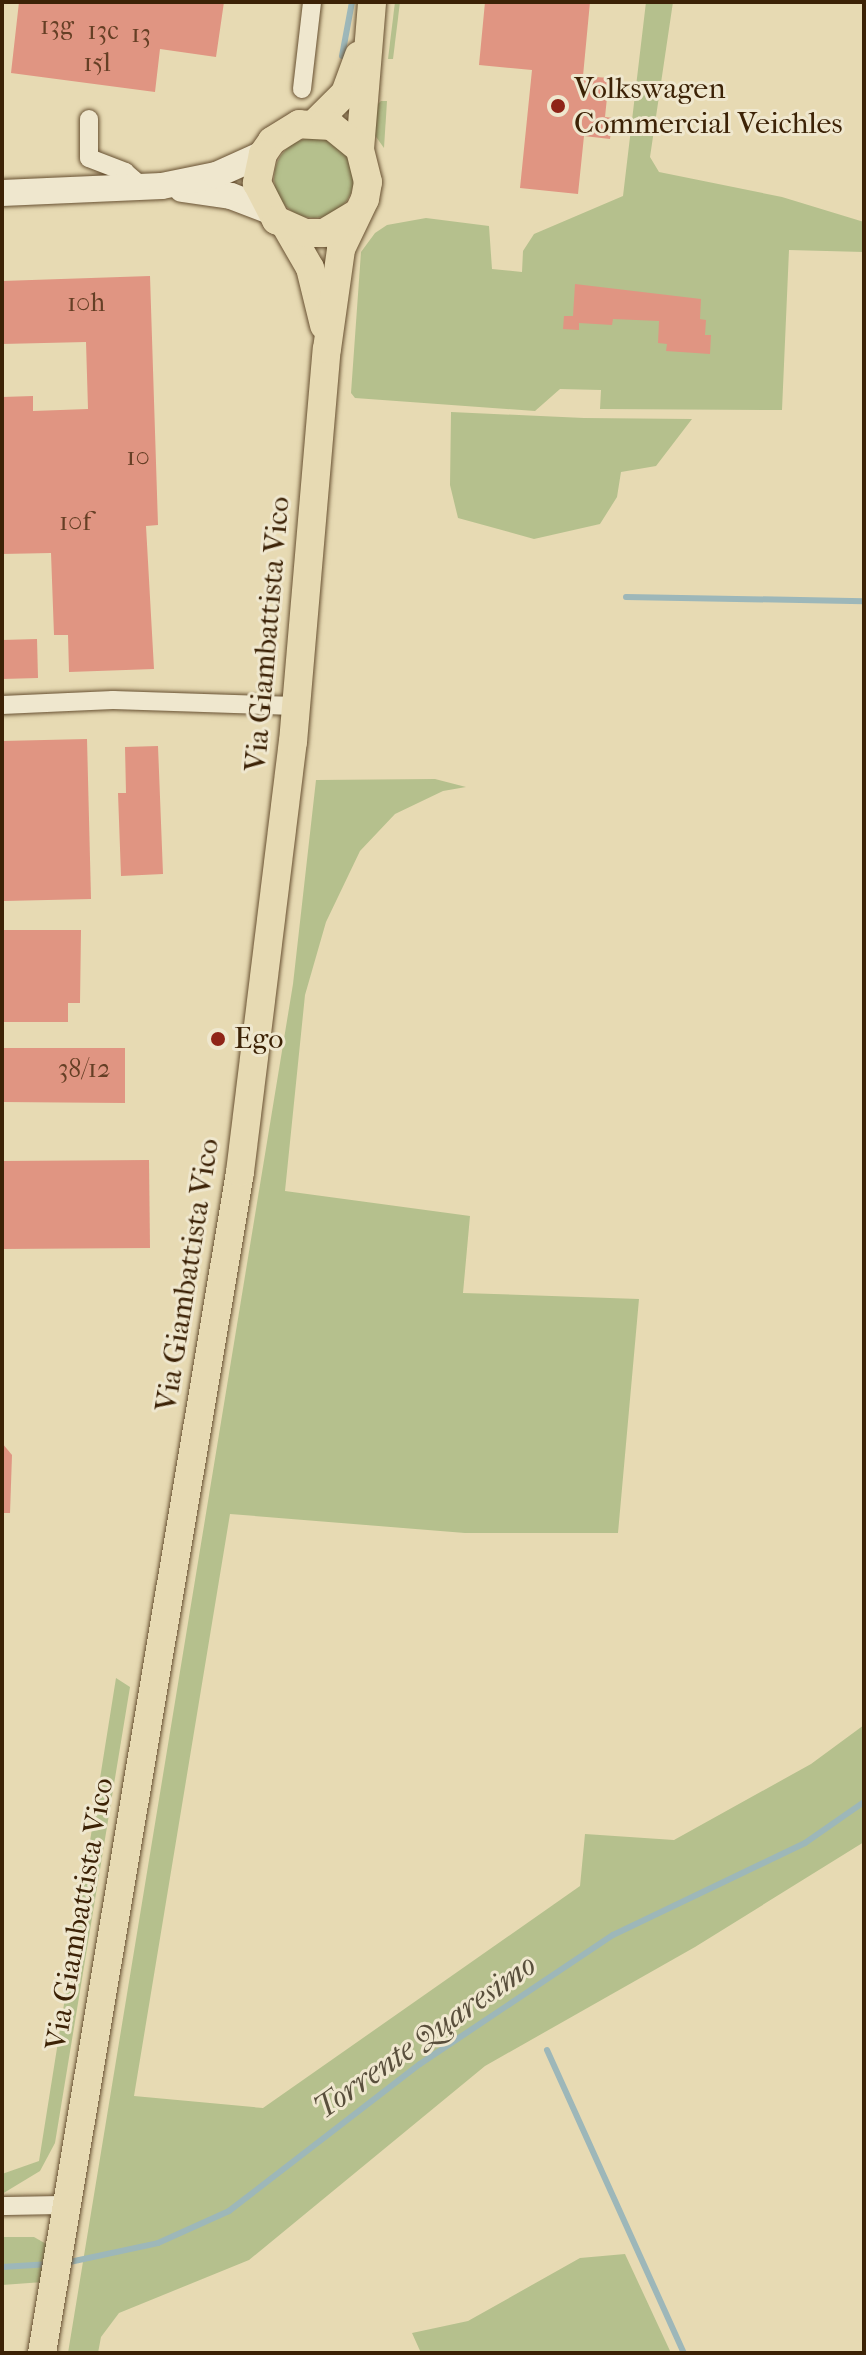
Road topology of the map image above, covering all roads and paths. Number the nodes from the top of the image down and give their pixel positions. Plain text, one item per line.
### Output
1 (312, 2) edge
2 (371, 15) edge
3 (302, 89) dead end
4 (89, 119) dead end
5 (315, 123) junction
6 (360, 149) junction
7 (263, 154) junction
8 (152, 186) junction
9 (2, 193) edge
10 (356, 214) junction
11 (278, 219) junction
12 (327, 349) junction
13 (2, 705) edge
14 (295, 706) junction
15 (2, 2206) edge
16 (64, 2216) junction
17 (42, 2353) edge

1 - 3 street
2 - 5 main road, Via Giambattista Vico
2 - 6 main road, Via Giambattista Vico
4 - 8 street
5 - 6 main road
5 - 7 main road, Via Giambattista Vico
6 - 10 main road, Via Giambattista Vico
7 - 8 main road
7 - 11 main road, Via Giambattista Vico
8 - 9 main road
8 - 11 main road
10 - 11 main road
10 - 12 main road, Via Giambattista Vico
11 - 12 main road, Via Giambattista Vico
12 - 14 main road, Via Giambattista Vico
13 - 14 street
14 - 16 main road, Via Giambattista Vico
15 - 16 street
16 - 17 main road, Via Giambattista Vico

